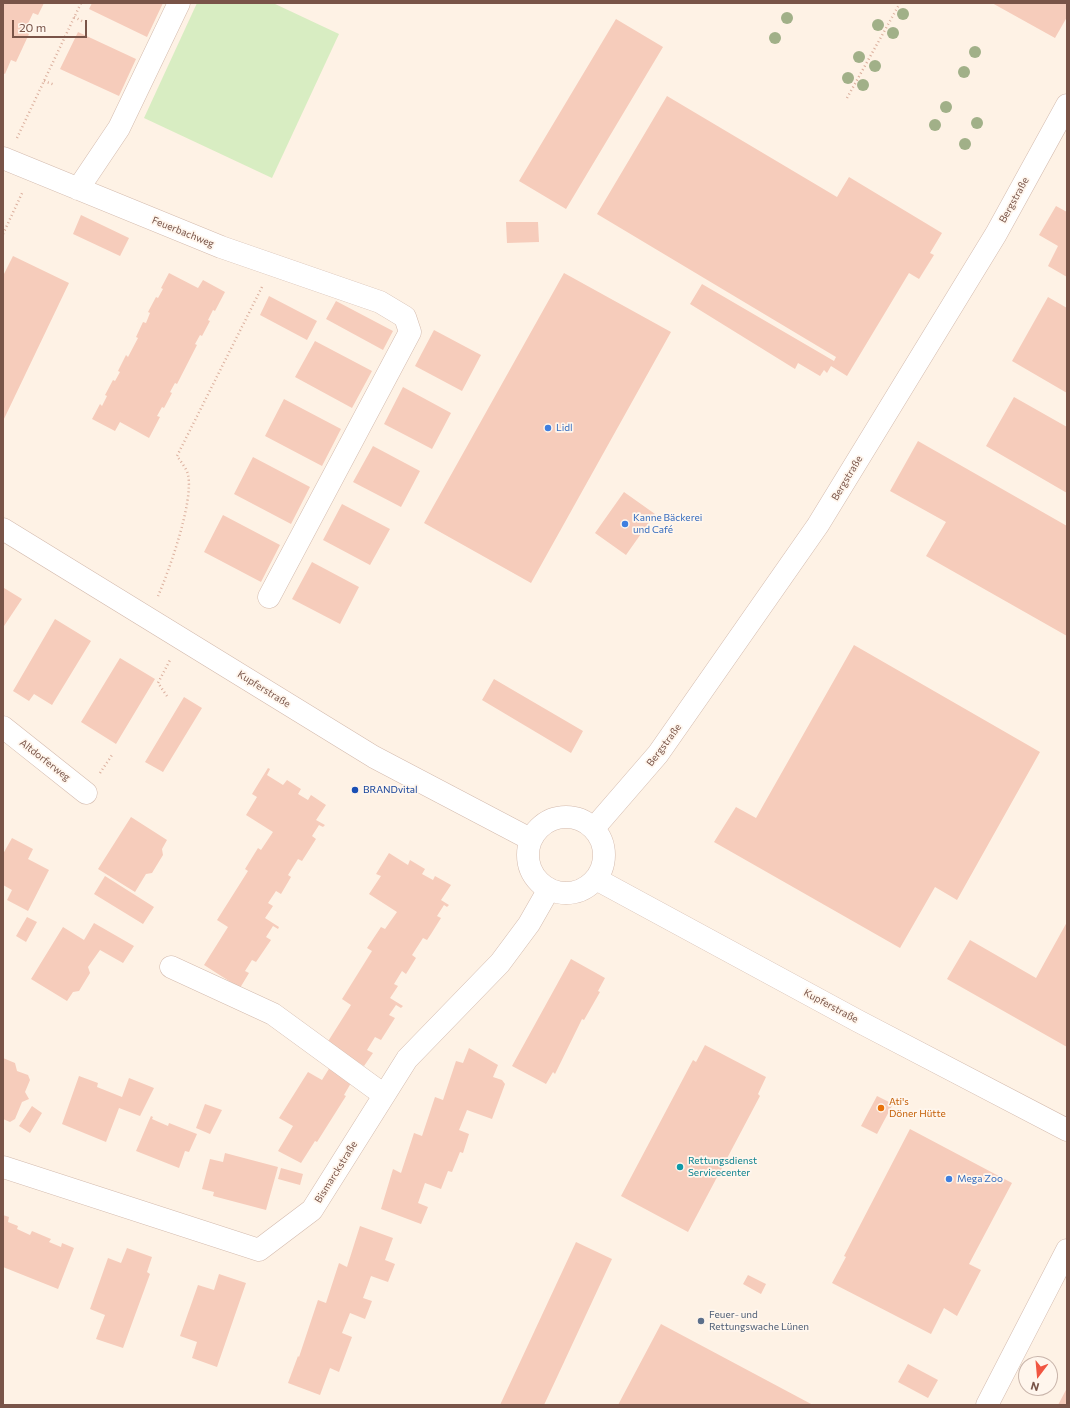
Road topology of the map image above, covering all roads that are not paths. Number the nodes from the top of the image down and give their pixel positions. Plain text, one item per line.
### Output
1 (179, 3) edge
2 (1067, 105) edge
3 (5, 159) edge
4 (78, 189) junction
5 (3, 529) edge
6 (269, 597) dead end
7 (3, 727) edge
8 (86, 793) dead end
9 (594, 828) junction
10 (530, 839) junction
11 (596, 879) junction
12 (549, 889) junction
13 (171, 967) dead end
14 (384, 1095) junction
15 (1067, 1130) edge
16 (3, 1168) edge
17 (1067, 1250) edge
18 (986, 1405) edge

1 - 4 street
2 - 9 street, Bergstraße
3 - 4 street, Feuerbachweg
4 - 6 street, Feuerbachweg
5 - 10 street, Kupferstraße
7 - 8 street, Altdorferweg
9 - 10 street
9 - 11 street
10 - 12 street
11 - 12 street
11 - 15 street, Kupferstraße
12 - 14 street, Bismarckstraße
13 - 14 street
14 - 16 street, Bismarckstraße
17 - 18 street

